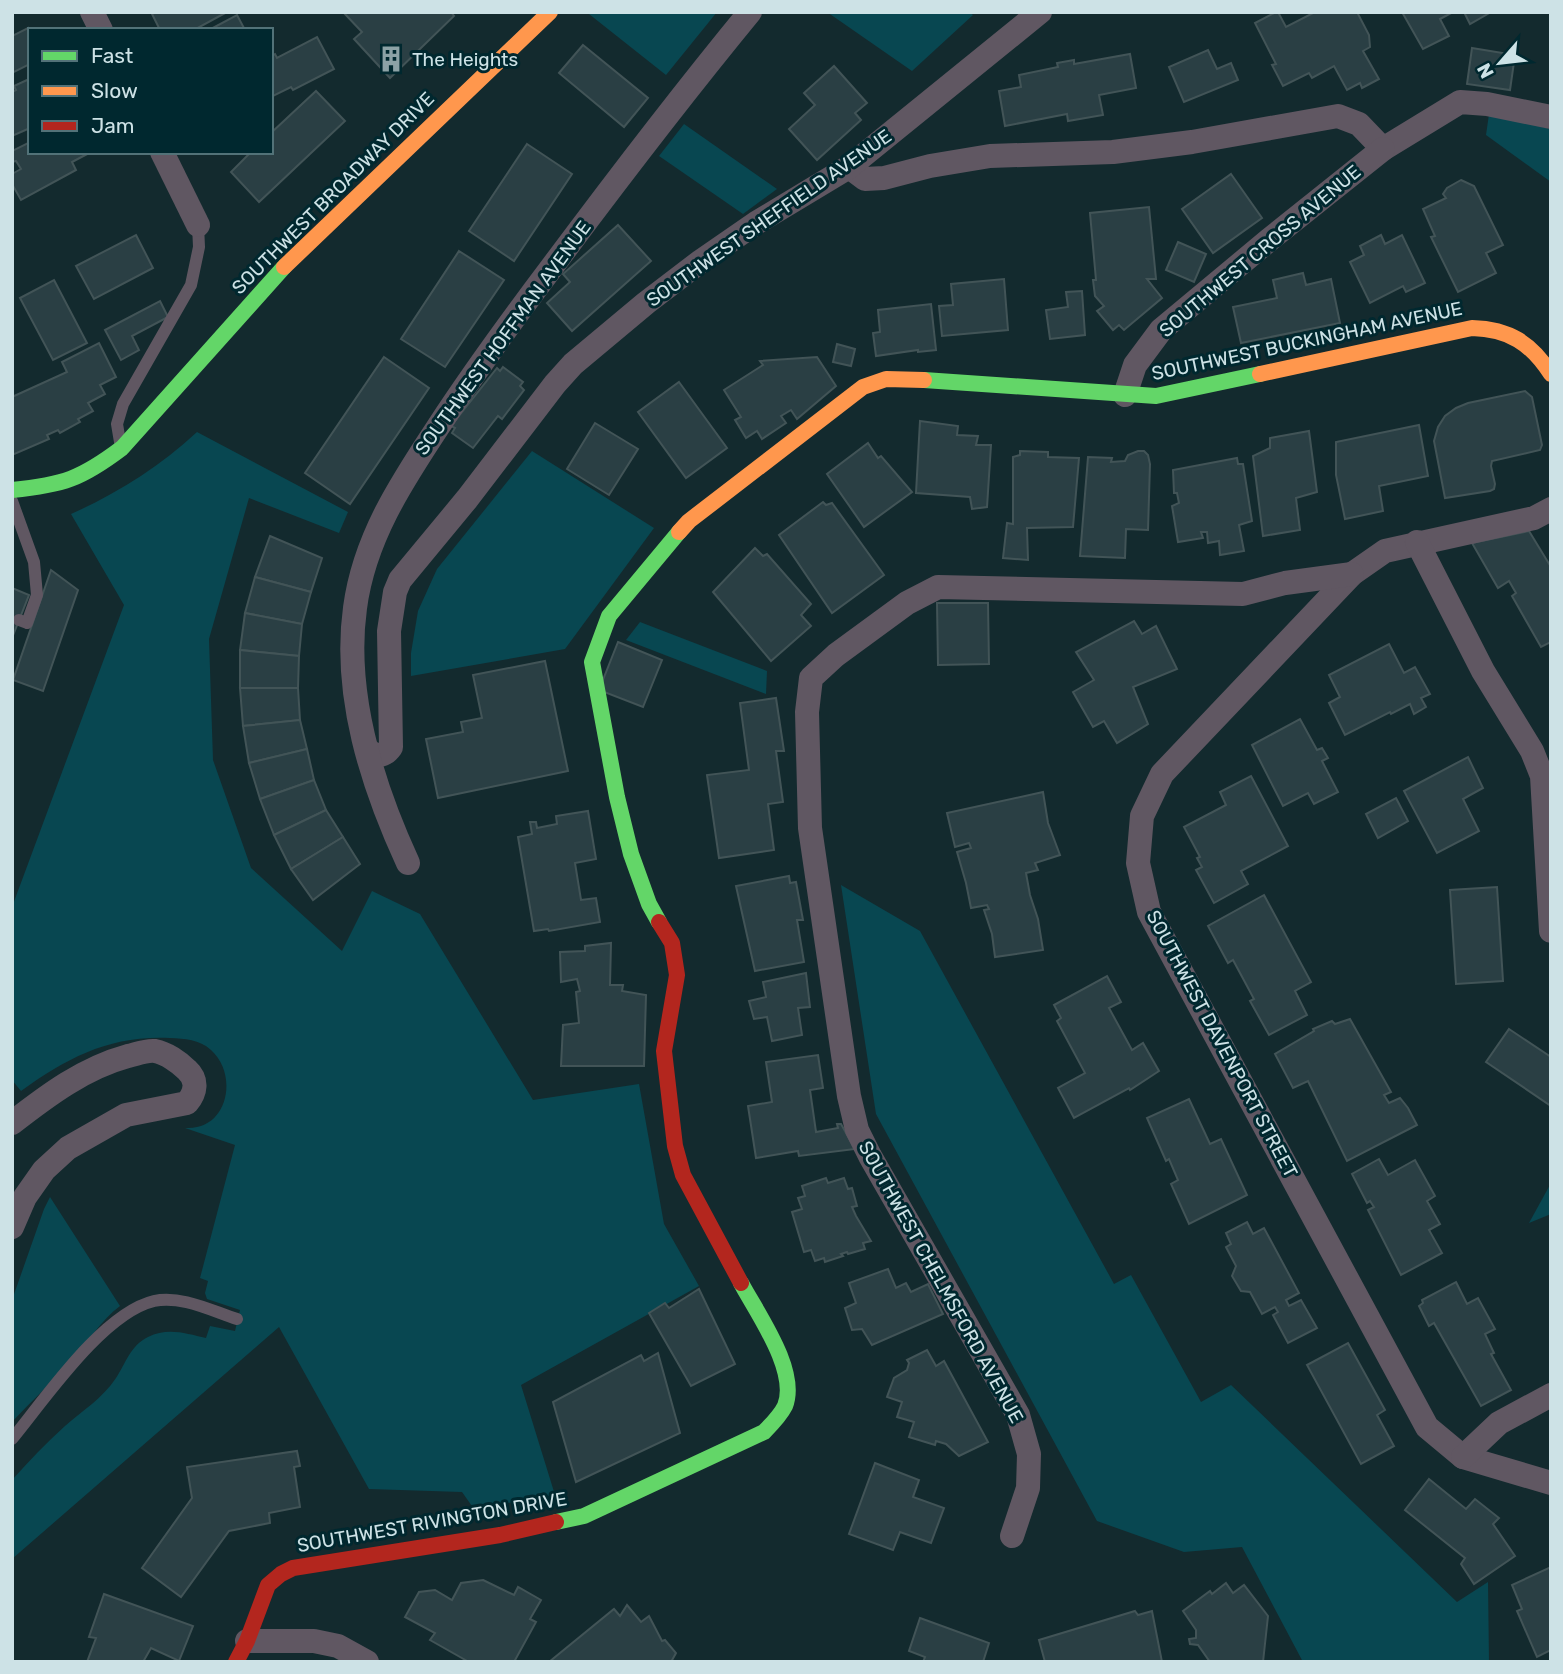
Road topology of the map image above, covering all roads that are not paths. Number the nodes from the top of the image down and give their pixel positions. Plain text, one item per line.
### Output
1 (92, 12) edge
2 (550, 12) edge
3 (750, 12) edge
4 (1041, 12) edge
5 (100, 28) edge
6 (1551, 117) edge
7 (1383, 149) junction
8 (163, 154) edge
9 (849, 167) junction
10 (198, 225) joint
11 (1551, 373) edge
12 (1125, 395) junction
13 (122, 448) junction
14 (12, 490) edge
15 (12, 501) edge
16 (1551, 509) edge
17 (1417, 542) junction
18 (1352, 574) junction
19 (19, 620) dead end
20 (368, 750) junction
21 (408, 863) dead end
22 (1551, 931) edge
23 (12, 1123) edge
24 (12, 1227) edge
25 (237, 1319) dead end
26 (1551, 1395) edge
27 (786, 1405) joint
28 (12, 1438) edge
29 (1462, 1457) junction
30 (1551, 1483) edge
31 (1012, 1536) dead end
32 (242, 1651) edge
33 (367, 1662) edge

1 - 5 street
2 - 13 street, SOUTHWEST BROADWAY DRIVE
3 - 20 street, SOUTHWEST HOFFMAN AVENUE
4 - 9 street, SOUTHWEST SHEFFIELD AVENUE
6 - 7 street, SOUTHWEST CROSS AVENUE
7 - 9 street
7 - 12 street, SOUTHWEST CROSS AVENUE
8 - 10 street
9 - 20 street, SOUTHWEST SHEFFIELD AVENUE
10 - 13 lane
11 - 12 street, SOUTHWEST BUCKINGHAM AVENUE
12 - 27 street, SOUTHWEST BUCKINGHAM AVENUE
13 - 14 street, SOUTHWEST BROADWAY DRIVE
15 - 19 lane
16 - 17 street, SOUTHWEST DAVENPORT STREET
17 - 18 street, SOUTHWEST DAVENPORT STREET
17 - 22 street
18 - 29 street, SOUTHWEST DAVENPORT STREET
18 - 31 street, SOUTHWEST CHELMSFORD AVENUE
20 - 21 street, SOUTHWEST HOFFMAN AVENUE
23 - 24 street
25 - 28 lane
26 - 29 street
27 - 32 street, SOUTHWEST RIVINGTON DRIVE
29 - 30 street, SOUTHWEST DAVENPORT STREET
32 - 33 street

